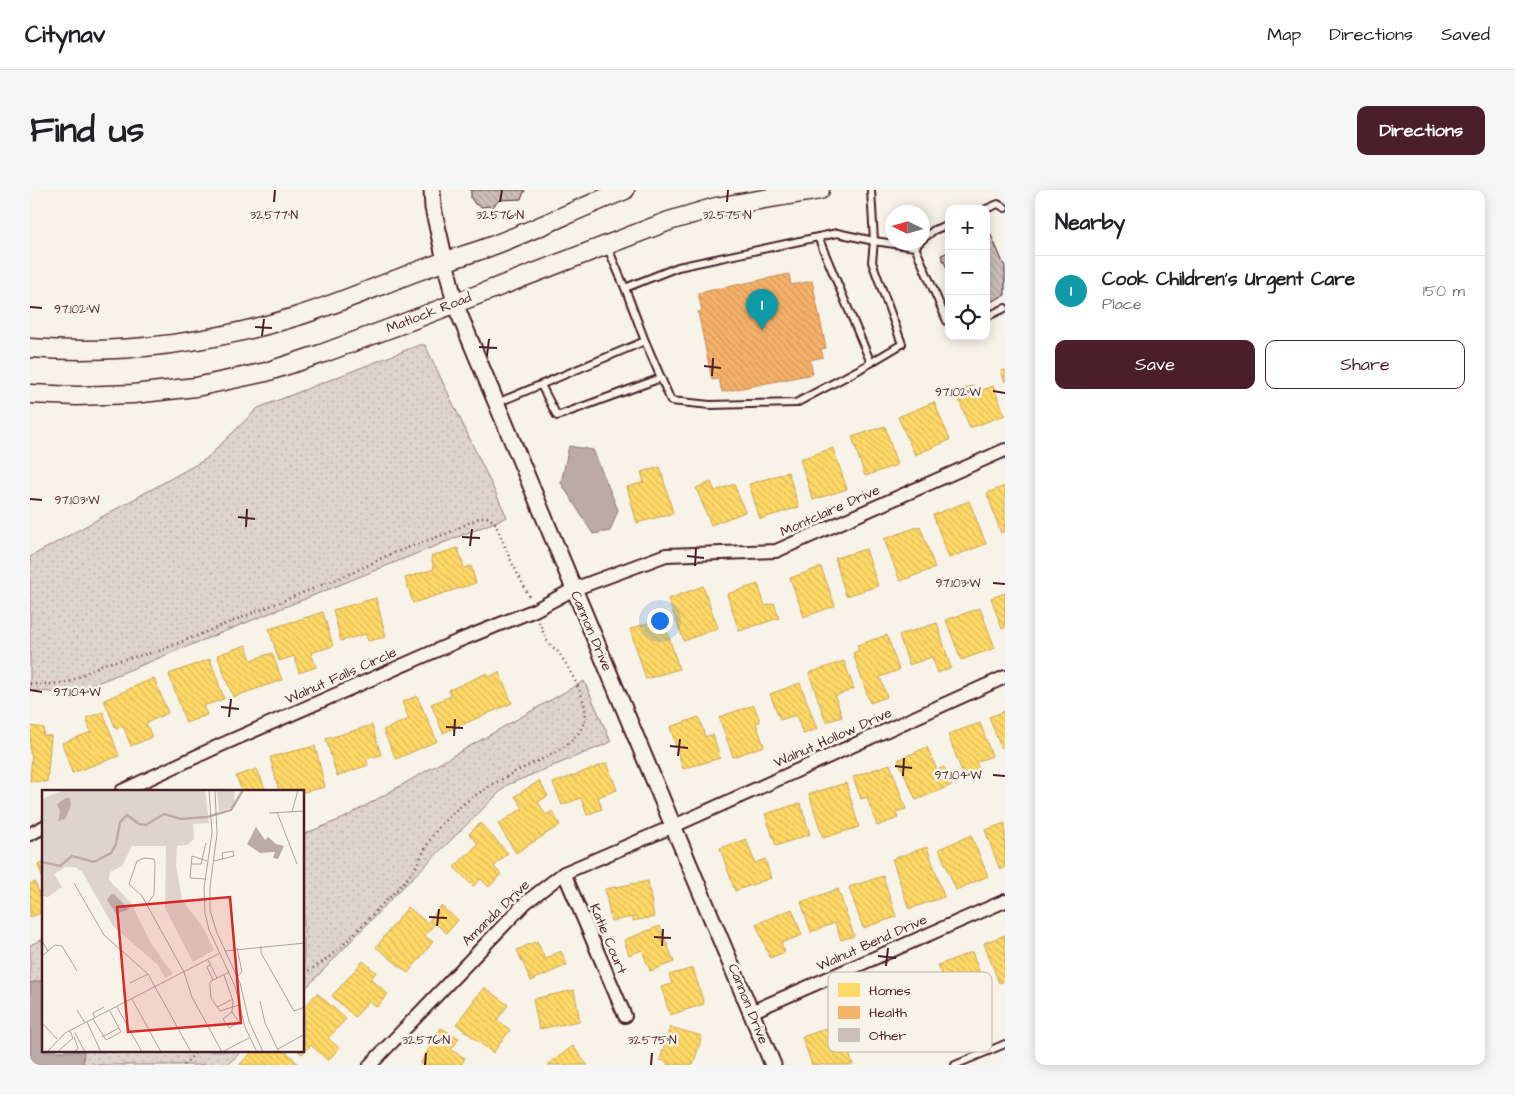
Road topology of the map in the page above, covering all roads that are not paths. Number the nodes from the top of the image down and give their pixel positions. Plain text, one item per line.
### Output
1 (432, 190) edge
2 (626, 190) edge
3 (820, 190) edge
4 (871, 190) edge
5 (990, 207) edge
6 (1005, 208) edge
7 (945, 226) edge
8 (930, 233) edge
9 (818, 237) junction
10 (874, 241) junction
11 (885, 241) edge
12 (607, 245) junction
13 (922, 250) edge
14 (445, 261) junction
15 (625, 288) junction
16 (455, 304) junction
17 (1005, 308) edge
18 (945, 315) edge
19 (990, 315) edge
20 (645, 341) junction
21 (30, 348) edge
22 (871, 363) junction
23 (661, 378) junction
24 (541, 385) junction
25 (30, 394) edge
26 (497, 403) junction
27 (1005, 450) edge
28 (574, 589) junction
29 (1005, 677) edge
30 (124, 790) edge
31 (674, 826) junction
32 (42, 829) edge
33 (30, 833) edge
34 (564, 873) junction
35 (1005, 901) edge
36 (843, 972) edge
37 (828, 978) edge
38 (751, 1012) junction
39 (625, 1016) dead end
40 (1005, 1044) edge
41 (992, 1049) edge
42 (986, 1052) edge
43 (370, 1065) edge
44 (773, 1065) edge
45 (955, 1065) edge

1 - 14 street, Cannon Drive
2 - 14 main road
3 - 12 main road, Matlock Road
4 - 10 lane
5 - 6 lane
7 - 8 lane
9 - 10 lane
9 - 15 lane
9 - 22 lane
10 - 11 lane
10 - 22 lane
12 - 15 lane
12 - 16 main road, Matlock Road
13 - 18 lane
14 - 16 street, Cannon Drive
14 - 21 main road
15 - 20 lane
16 - 25 main road, Matlock Road
16 - 26 street, Cannon Drive
17 - 19 lane
20 - 23 lane
20 - 24 lane
22 - 23 lane
23 - 24 lane
24 - 26 lane
26 - 28 street, Cannon Drive
27 - 28 street, Montclaire Drive
28 - 30 street, Walnut Falls Circle
28 - 31 street, Cannon Drive
29 - 31 street, Walnut Hollow Drive
31 - 34 street, Amanda Drive
31 - 38 street, Cannon Drive
32 - 33 street
34 - 39 street, Katie Court
34 - 43 street, Amanda Drive
35 - 36 street, Walnut Bend Drive
37 - 38 street, Walnut Bend Drive
38 - 44 street, Cannon Drive
40 - 41 lane
42 - 45 lane

